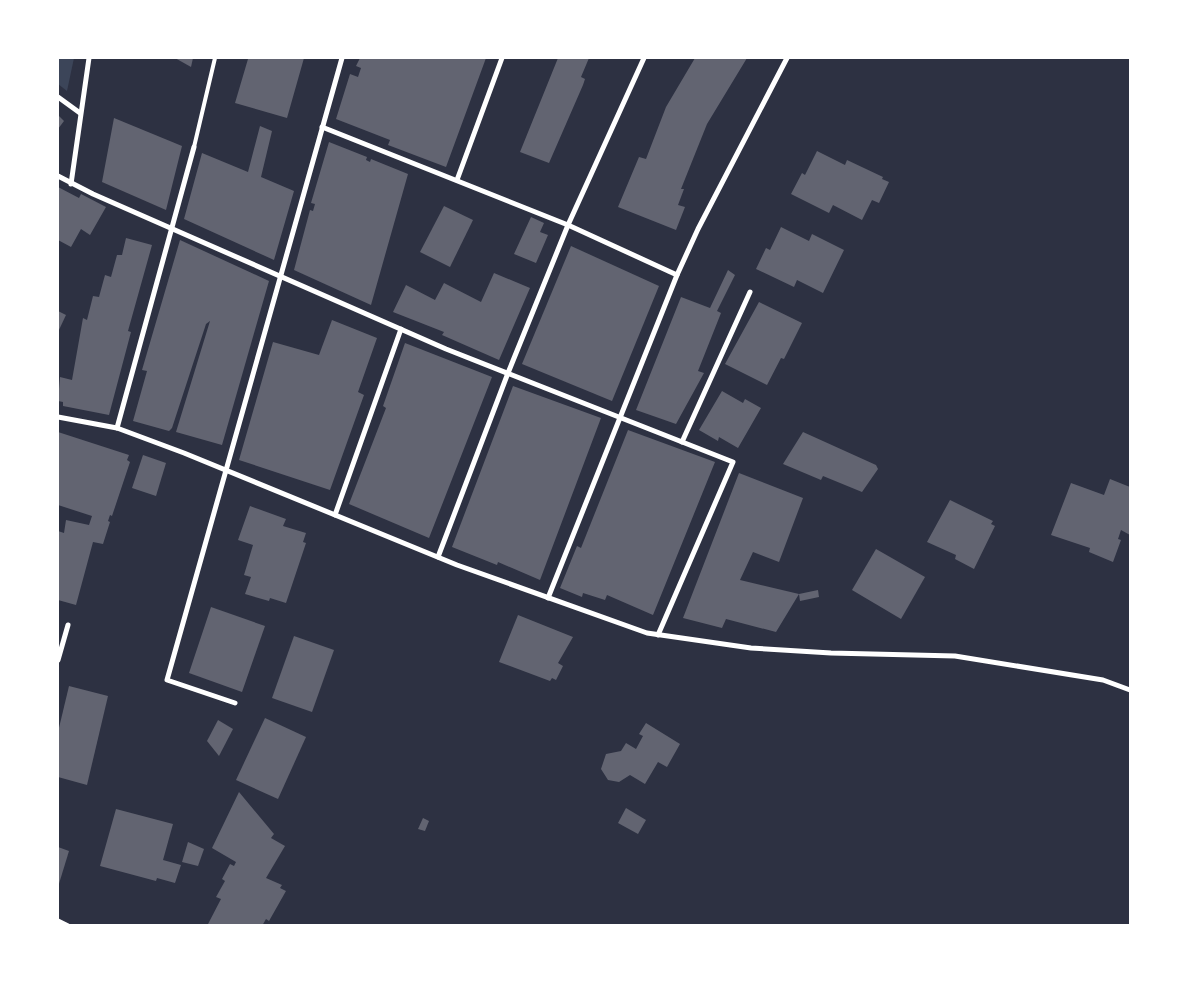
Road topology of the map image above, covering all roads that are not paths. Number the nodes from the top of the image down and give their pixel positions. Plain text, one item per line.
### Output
1 (89, 58) edge
2 (215, 58) edge
3 (342, 58) edge
4 (502, 58) edge
5 (644, 58) edge
6 (787, 58) edge
7 (58, 97) edge
8 (80, 113) junction
9 (322, 127) junction
10 (194, 147) joint
11 (58, 176) edge
12 (457, 180) junction
13 (71, 184) junction
14 (568, 225) junction
15 (171, 228) junction
16 (677, 275) junction
17 (281, 276) junction
18 (750, 292) dead end
19 (400, 329) junction
20 (508, 374) junction
21 (58, 417) edge
22 (621, 418) junction
23 (117, 428) junction
24 (682, 442) junction
25 (227, 470) junction
26 (335, 515) junction
27 (438, 557) junction
28 (548, 598) junction
29 (68, 625) dead end
30 (658, 635) junction
31 (58, 660) edge
32 (1130, 690) edge
33 (235, 703) dead end
34 (58, 921) edge
35 (68, 926) edge

1 - 8 street
2 - 10 lane
3 - 9 street
4 - 12 street
5 - 14 street
6 - 16 street
7 - 8 street
8 - 13 street
9 - 12 street
9 - 17 street
10 - 15 street
11 - 13 street
12 - 14 street
13 - 15 street
14 - 16 street
14 - 20 street
15 - 17 street
15 - 23 street
16 - 22 street
17 - 19 street
17 - 25 street
18 - 24 street
19 - 20 street
19 - 26 street
20 - 22 street
20 - 27 street
21 - 23 street
22 - 24 street
22 - 28 street
23 - 25 street
24 - 30 street
25 - 26 street
25 - 33 street
26 - 27 street
27 - 28 street
28 - 30 street
29 - 31 street
30 - 32 street
34 - 35 street

